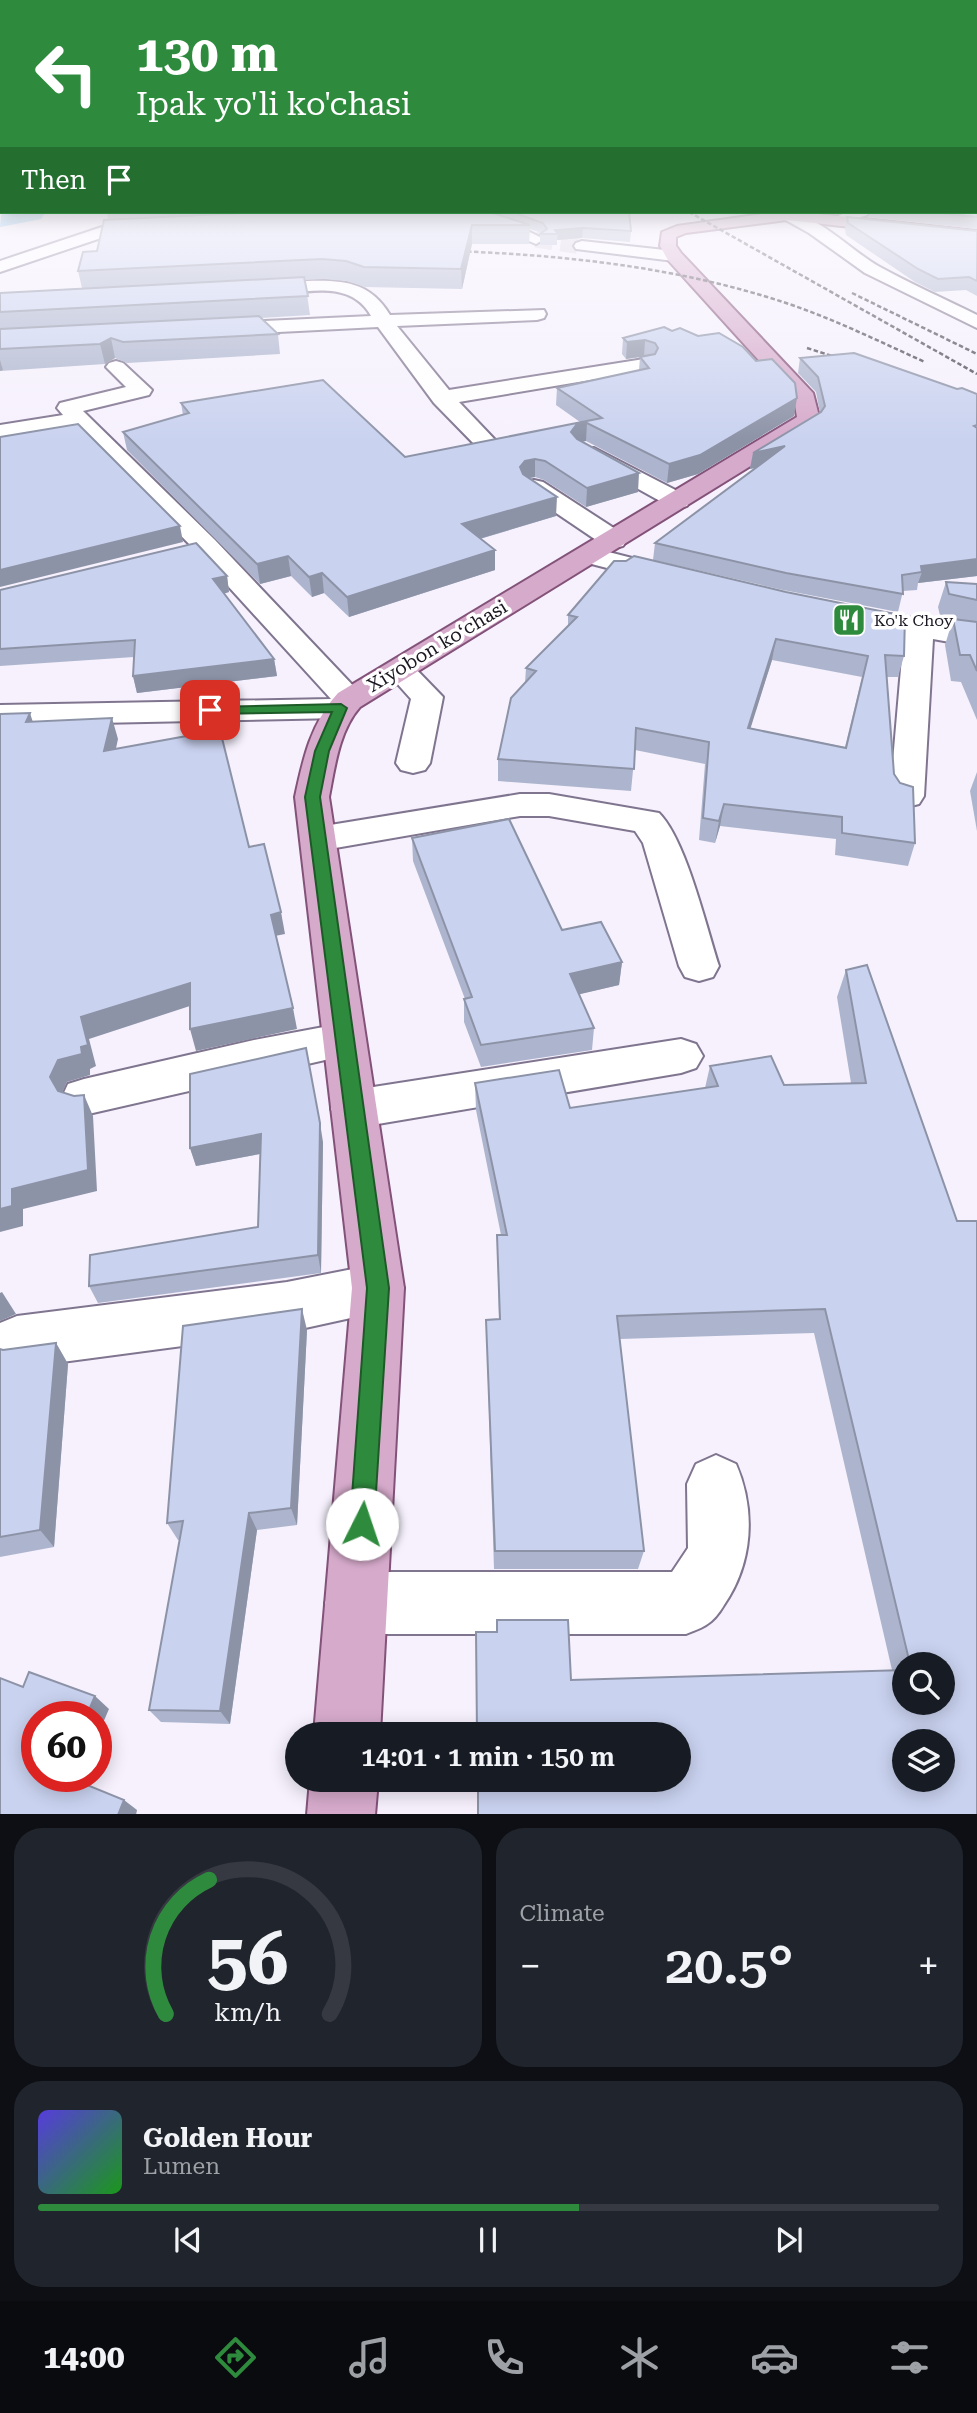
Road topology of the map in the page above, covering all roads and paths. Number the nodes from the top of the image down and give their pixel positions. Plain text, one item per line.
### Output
1 (702, 272) edge
2 (876, 272) edge
3 (243, 291) edge
4 (537, 314) dead end
5 (383, 321) junction
6 (977, 322) edge
7 (199, 330) edge
8 (644, 365) edge
9 (116, 367) edge
10 (442, 398) junction
11 (80, 419) junction
12 (0, 432) edge
13 (486, 443) edge
14 (585, 450) edge
15 (534, 487) edge
16 (678, 501) junction
17 (206, 545) junction
18 (601, 547) junction
19 (179, 552) edge
20 (696, 583) edge
21 (827, 611) edge
22 (919, 630) junction
23 (977, 638) edge
24 (400, 670) junction
25 (345, 704) junction
26 (0, 715) edge
27 (413, 763) dead end
28 (907, 796) edge
29 (318, 839) junction
30 (699, 966) dead end
31 (345, 1040) junction
32 (681, 1056) dead end
33 (84, 1097) edge
34 (354, 1109) junction
35 (378, 1288) junction
36 (17, 1342) dead end
37 (716, 1483) dead end
38 (356, 1603) junction
39 (348, 1722) edge
40 (343, 1792) edge
41 (341, 1814) edge

1 - 16 main road, Xiyobon koʻchasi
2 - 6 street
3 - 5 street
4 - 5 street
5 - 7 street
5 - 10 street
8 - 10 street
9 - 11 street
10 - 13 street
11 - 12 street
11 - 17 street
14 - 16 street
15 - 18 street
16 - 18 main road, Xiyobon koʻchasi
17 - 19 street
17 - 25 street
18 - 20 street
18 - 24 main road, Xiyobon koʻchasi
21 - 22 street
22 - 23 street
22 - 28 street
24 - 25 main road, Xiyobon koʻchasi
24 - 27 street
25 - 26 street
25 - 29 main road
29 - 30 street
29 - 31 main road
31 - 33 street
31 - 34 main road
32 - 34 street
34 - 35 main road
35 - 36 street
35 - 38 main road
37 - 38 street
38 - 39 main road
40 - 41 main road

